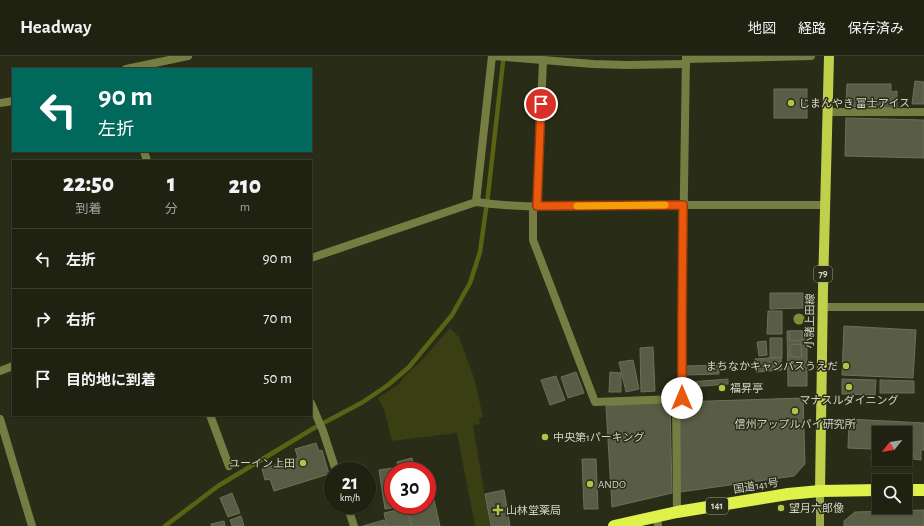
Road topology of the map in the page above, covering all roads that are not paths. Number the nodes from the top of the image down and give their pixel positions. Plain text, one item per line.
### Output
1 (188, 56) edge
2 (492, 56) edge
3 (812, 56) edge
4 (829, 56) edge
5 (563, 59) edge
6 (543, 60) junction
7 (686, 60) edge
8 (131, 68) edge
9 (12, 101) edge
10 (0, 103) edge
11 (828, 112) junction
12 (924, 112) edge
13 (477, 202) junction
14 (683, 205) junction
15 (825, 205) junction
16 (535, 206) junction
17 (312, 258) edge
18 (823, 307) junction
19 (924, 307) edge
20 (12, 366) edge
21 (0, 371) edge
22 (676, 399) junction
23 (312, 405) edge
24 (210, 416) edge
25 (0, 419) edge
26 (333, 462) edge
27 (229, 466) dead end
28 (872, 490) edge
29 (912, 490) edge
30 (924, 490) edge
31 (820, 491) junction
32 (677, 512) junction
33 (350, 514) edge
34 (657, 521) edge
35 (32, 526) edge
36 (354, 526) edge
37 (614, 526) edge
38 (820, 526) edge

1 - 8 street
2 - 6 street
2 - 13 street
3 - 7 street
4 - 11 main road, 小諸上田線 / 79
5 - 6 street
5 - 7 street
6 - 16 street
7 - 14 street
9 - 10 street
11 - 12 street
11 - 15 main road, 小諸上田線 / 79
13 - 16 street
13 - 17 street
14 - 15 street
14 - 16 street
14 - 22 street
15 - 18 main road, 小諸上田線 / 79
16 - 22 street
18 - 19 street
18 - 31 main road, 小諸上田線 / 79
20 - 21 street
22 - 32 street
23 - 26 street
24 - 27 street
25 - 35 street
28 - 31 highway, 国道141号 / 141
29 - 30 highway
31 - 32 highway, 国道141号 / 141
31 - 38 street
32 - 34 highway, 国道141号 / 141
33 - 36 street
34 - 37 highway, 国道141号 / 141

